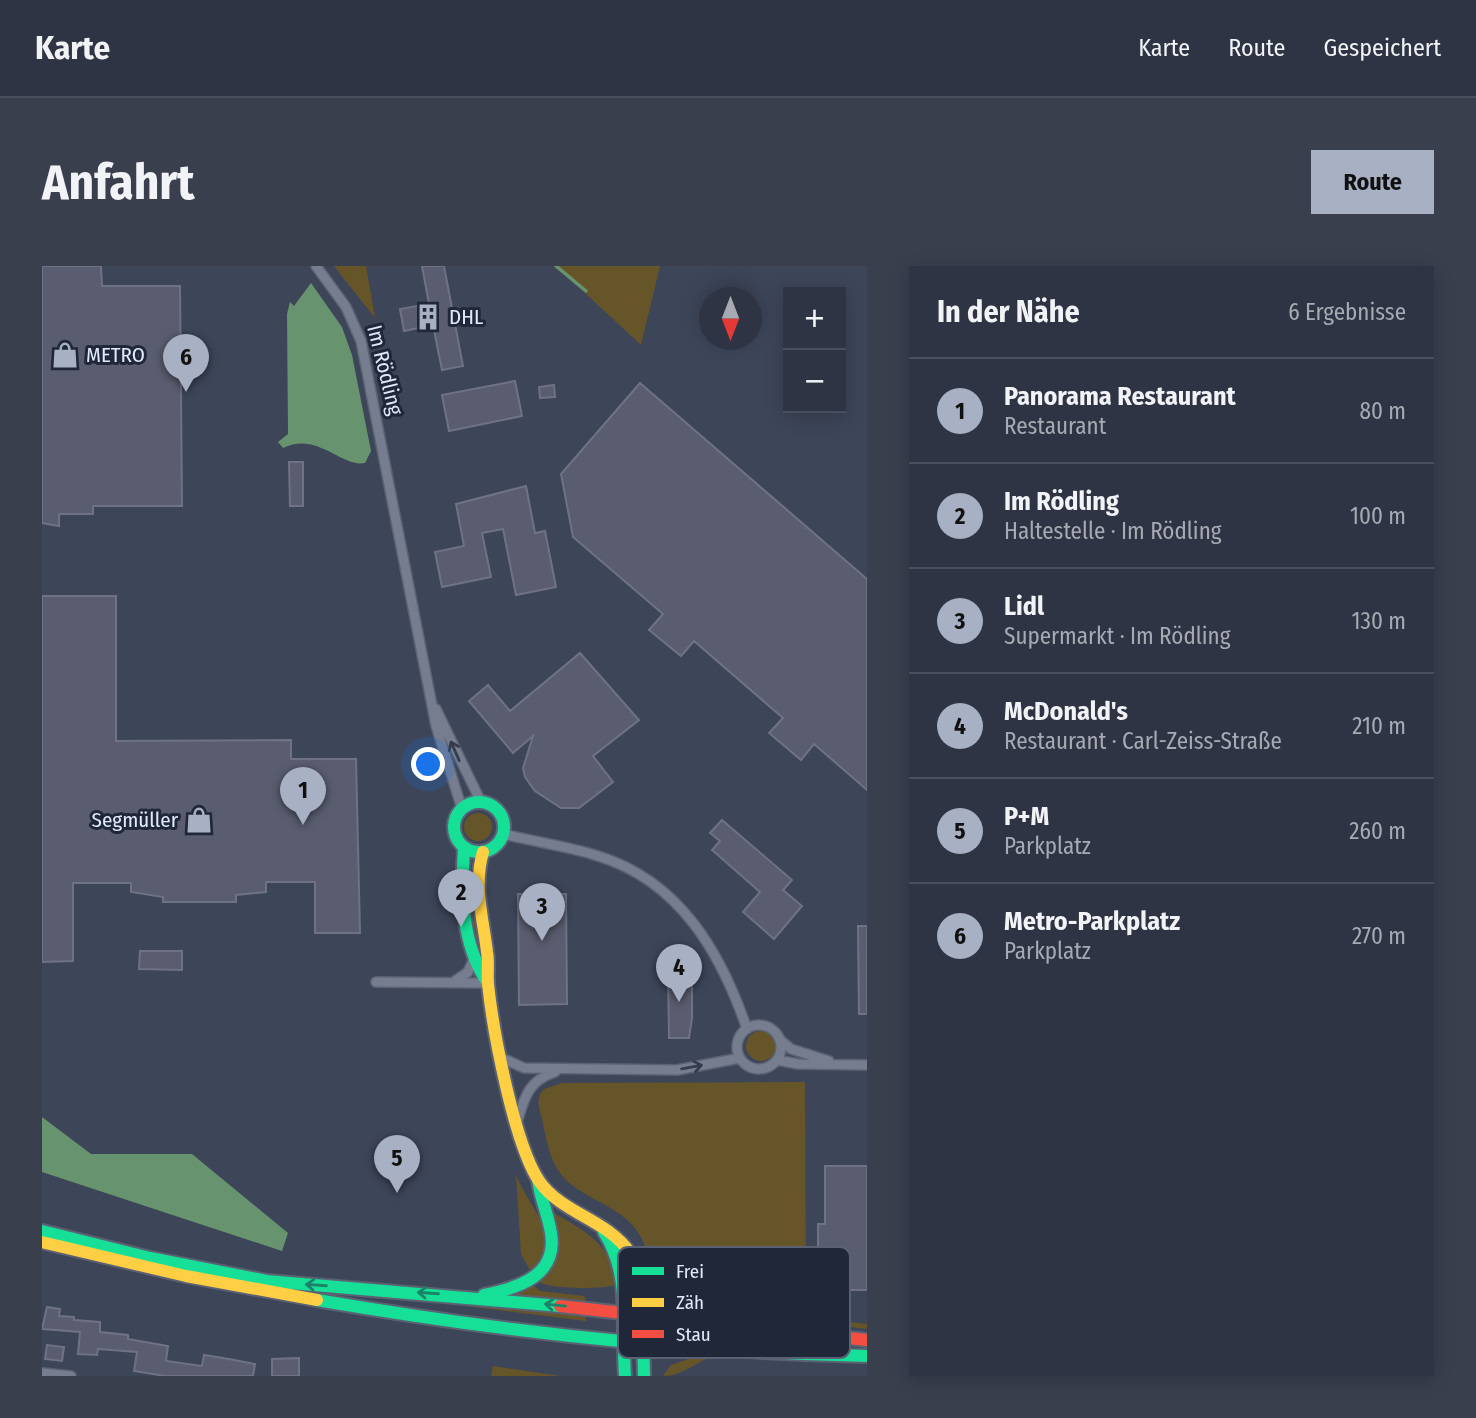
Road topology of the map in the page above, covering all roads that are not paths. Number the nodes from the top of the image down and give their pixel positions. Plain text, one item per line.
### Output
1 (316, 266) edge
2 (432, 699) junction
3 (481, 802) junction
4 (462, 809) junction
5 (503, 834) junction
6 (464, 848) junction
7 (483, 852) junction
8 (474, 959) junction
9 (376, 982) dead end
10 (451, 983) junction
11 (488, 983) junction
12 (747, 1029) junction
13 (780, 1040) junction
14 (740, 1058) junction
15 (504, 1059) junction
16 (777, 1060) junction
17 (848, 1064) junction
18 (867, 1065) edge
19 (559, 1070) junction
20 (518, 1119) junction
21 (538, 1179) junction
22 (596, 1224) junction
23 (42, 1231) edge
24 (42, 1242) edge
25 (626, 1247) edge
26 (618, 1258) edge
27 (473, 1296) junction
28 (618, 1311) edge
29 (618, 1339) edge
30 (624, 1358) edge
31 (644, 1358) edge
32 (42, 1373) edge
33 (71, 1376) edge
34 (625, 1376) edge
35 (644, 1376) edge

1 - 2 street, Im Rödling
3 -> 2 street, Im Rödling
2 - 4 street, Im Rödling
3 - 4 main road
3 - 5 main road, Im Rödling
4 - 6 main road, Im Rödling
5 - 7 main road
5 - 12 street
6 - 7 main road
6 - 8 main road, Im Rödling
7 - 11 main road, Im Rödling
8 - 10 street
8 - 11 main road, Im Rödling
9 - 10 street
10 - 11 street
11 - 15 main road, Im Rödling
12 - 13 street
12 - 14 street
13 - 16 street
13 - 17 street
14 - 16 street
19 -> 14 street
15 - 19 street
15 - 20 main road, Im Rödling
16 - 17 street
17 - 18 street
19 - 20 street
20 - 21 main road, Im Rödling
21 - 22 main road, Im Rödling
21 - 27 main road
22 - 25 main road, Im Rödling
22 - 26 main road, Im Rödling
27 -> 23 main road
24 - 29 main road
28 -> 27 main road
30 - 34 main road, Im Rödling
31 - 35 main road, Im Rödling
32 - 33 street

